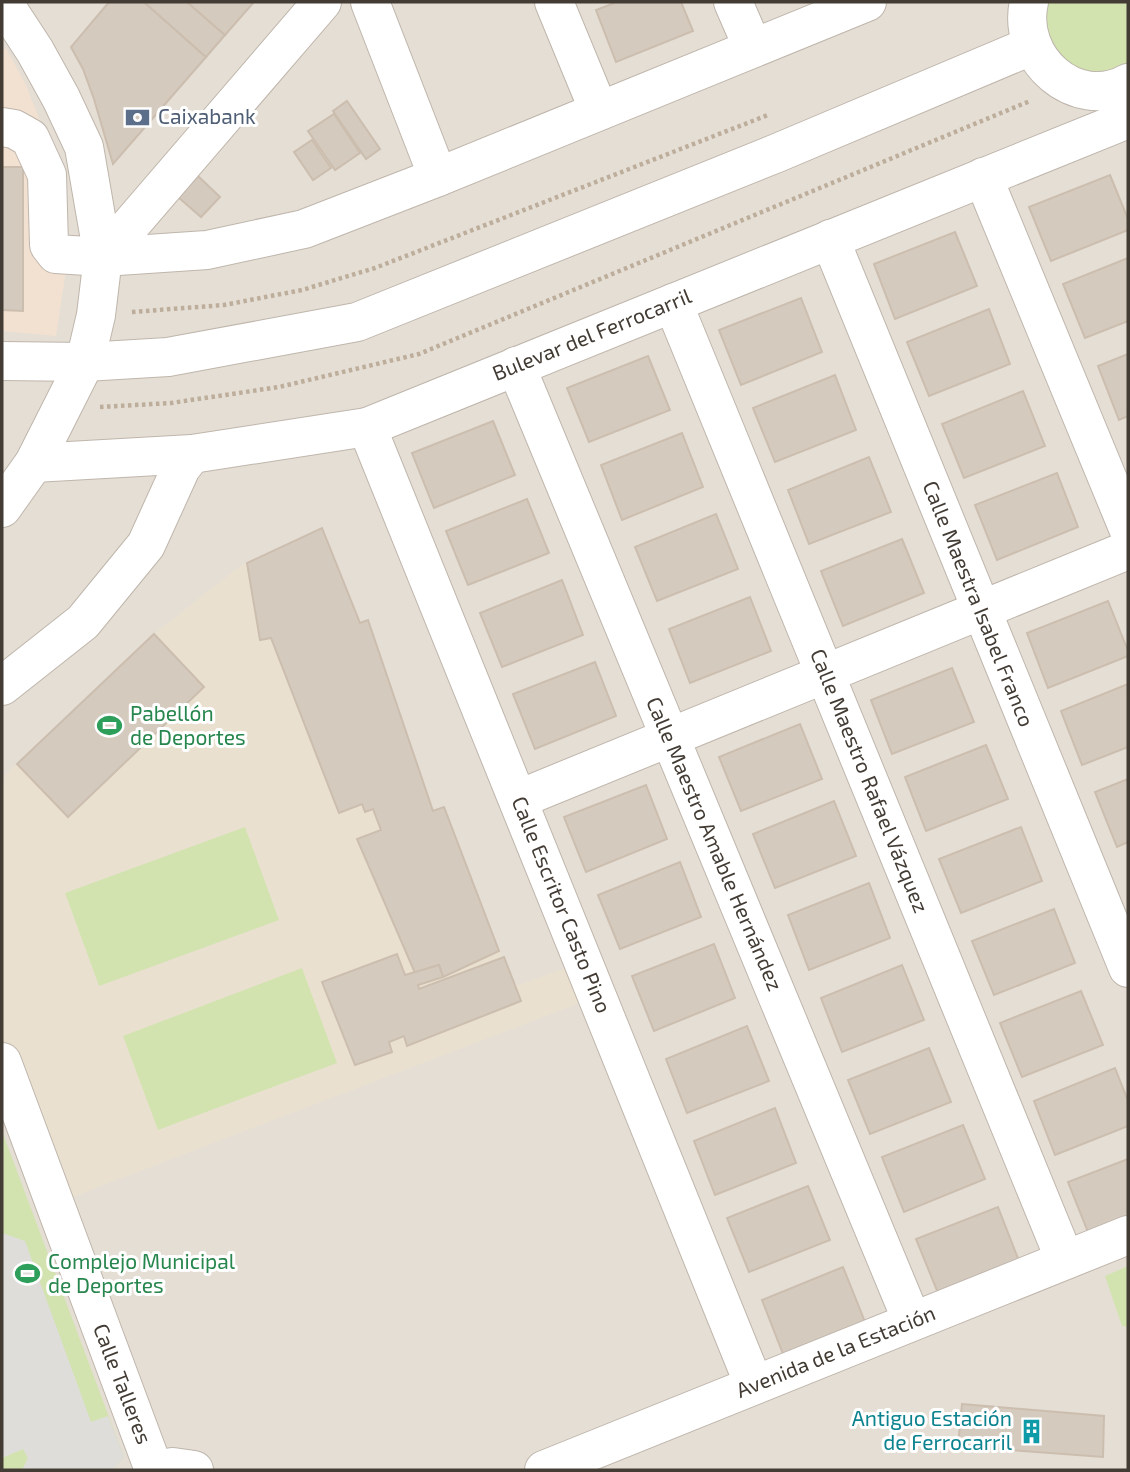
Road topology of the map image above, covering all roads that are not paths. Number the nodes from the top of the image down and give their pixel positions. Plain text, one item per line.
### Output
1 (3, 2) edge
2 (322, 2) edge
3 (370, 2) edge
4 (554, 2) edge
5 (733, 2) edge
6 (867, 2) edge
7 (1029, 2) edge
8 (1031, 46) junction
9 (753, 48) junction
10 (1127, 95) edge
11 (599, 111) junction
12 (2, 127) edge
13 (438, 177) junction
14 (983, 177) junction
15 (830, 239) junction
16 (103, 257) junction
17 (673, 303) junction
18 (2, 361) edge
19 (85, 362) junction
20 (516, 366) junction
21 (367, 426) junction
22 (192, 454) junction
23 (34, 463) junction
24 (2, 508) edge
25 (1128, 528) edge
26 (1128, 550) edge
27 (981, 610) junction
28 (825, 674) junction
29 (2, 686) edge
30 (670, 738) junction
31 (519, 799) junction
32 (1128, 968) edge
33 (2, 1062) edge
34 (1128, 1235) edge
35 (1065, 1260) junction
36 (912, 1321) junction
37 (754, 1385) junction
38 (156, 1470) edge
39 (194, 1470) edge
40 (544, 1470) edge

1 - 16 street
2 - 16 street
3 - 13 street
4 - 11 street
5 - 9 street
6 - 9 street
7 - 8 street
8 - 10 street
8 - 19 street
9 - 11 street
10 - 14 street, Bulevar del Ferrocarril
11 - 13 street
12 - 16 street
13 - 16 street
14 - 15 street, Bulevar del Ferrocarril
14 - 25 street
15 - 17 street, Bulevar del Ferrocarril
15 - 27 street, Calle Maestra Isabel Franco
16 - 19 street
17 - 20 street, Bulevar del Ferrocarril
17 - 28 street, Calle Maestro Rafael Vázquez
18 - 19 street
19 - 23 street
20 - 21 street, Bulevar del Ferrocarril
20 - 30 street, Calle Maestro Amable Hernández
21 - 22 street, Bulevar del Ferrocarril
21 - 31 street, Calle Escritor Casto Pino
22 - 23 street, Bulevar del Ferrocarril
22 - 29 street
23 - 24 street
26 - 27 street
27 - 28 street
27 - 32 street, Calle Maestra Isabel Franco
28 - 30 street
28 - 35 street, Calle Maestro Rafael Vázquez
30 - 31 street
30 - 36 street, Calle Maestro Amable Hernández
31 - 37 street, Calle Escritor Casto Pino
33 - 38 street, Calle Talleres
34 - 35 street, Avenida de la Estación
35 - 36 street, Avenida de la Estación
36 - 37 street, Avenida de la Estación
37 - 40 street, Avenida de la Estación
38 - 39 street

